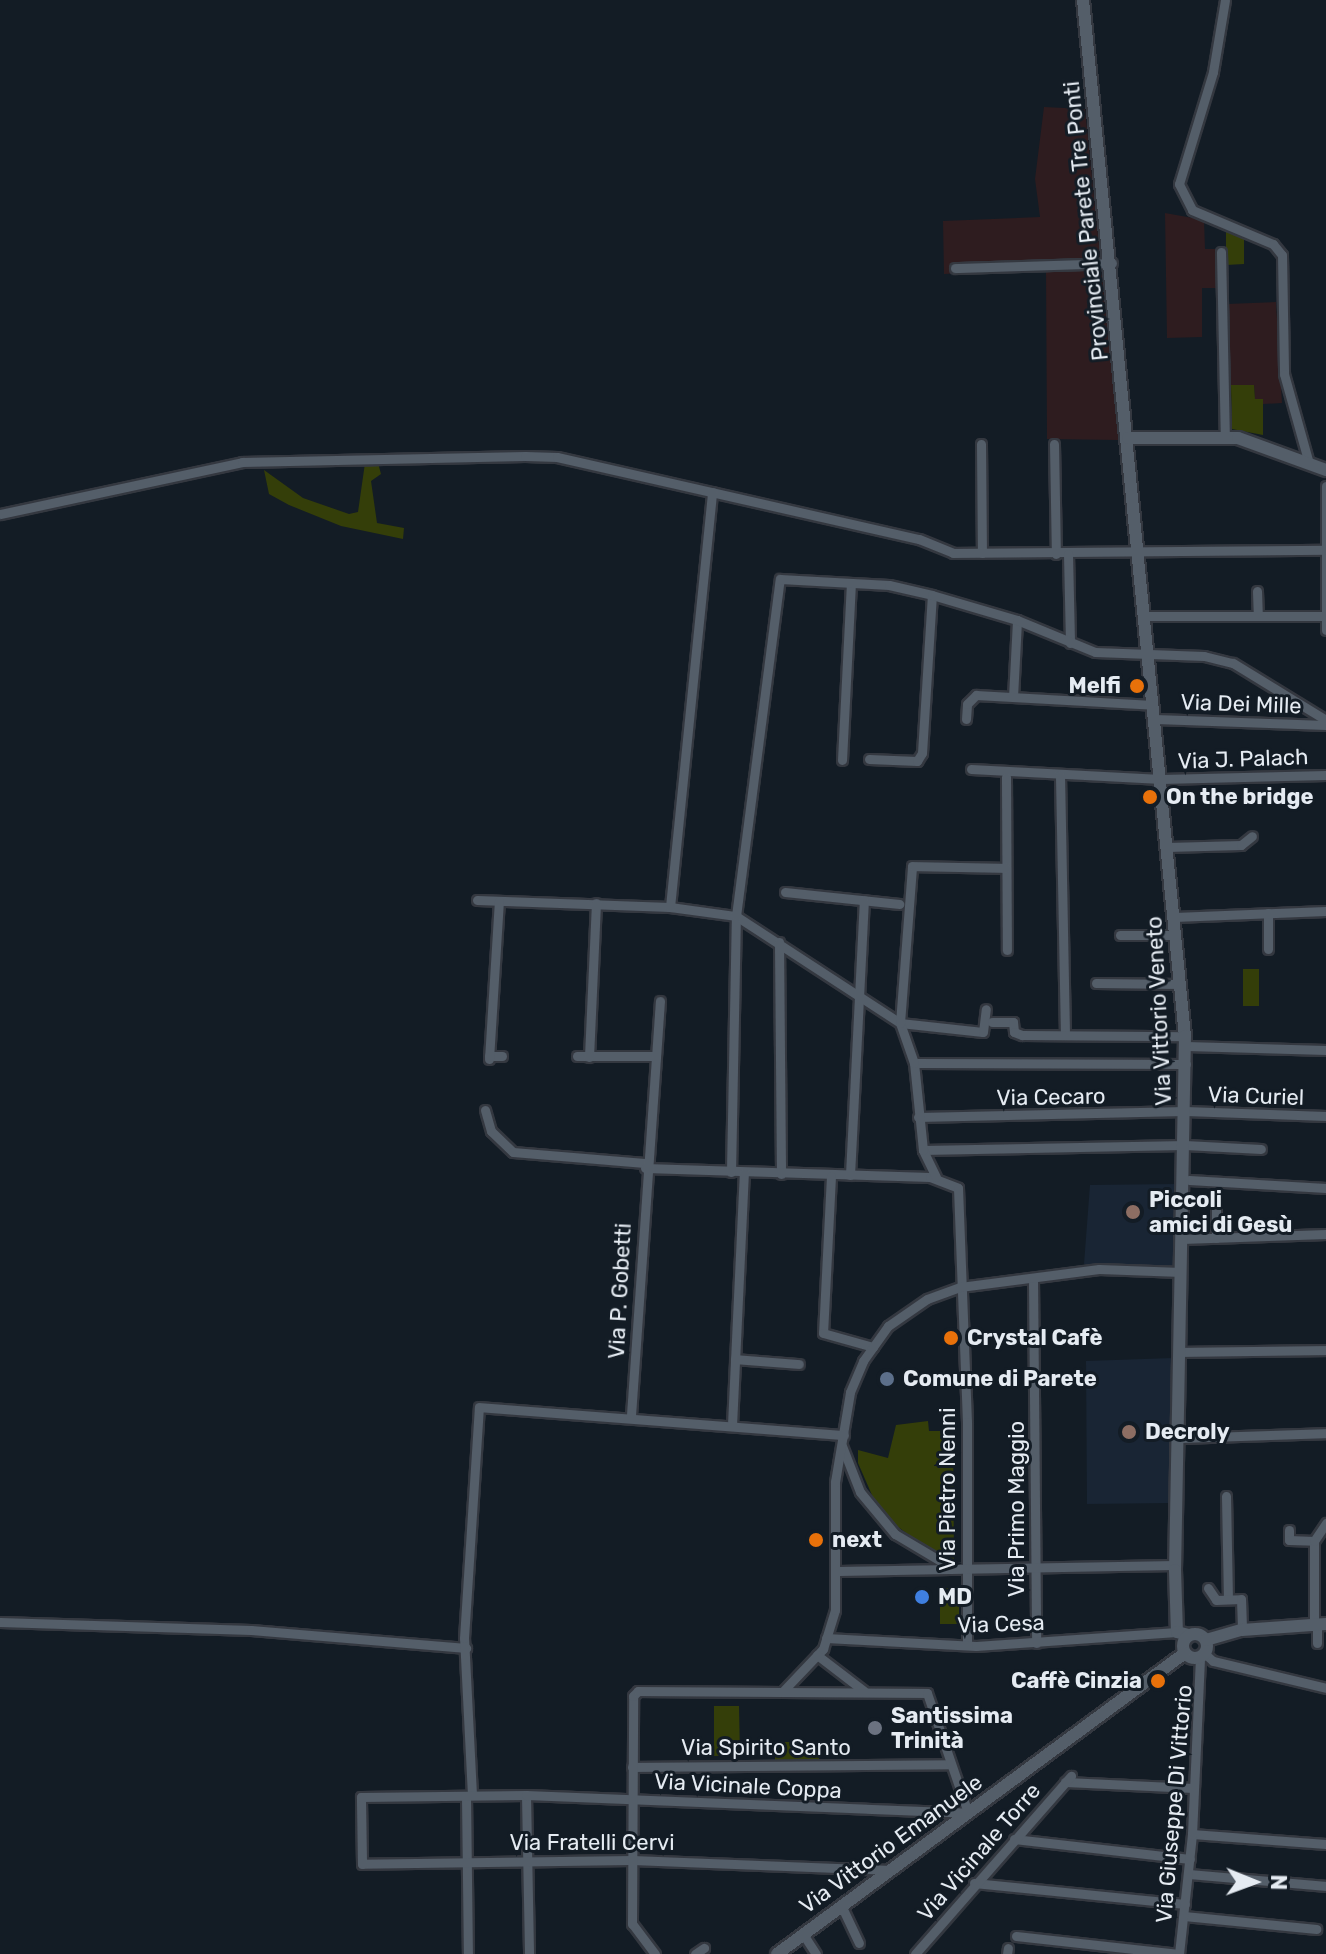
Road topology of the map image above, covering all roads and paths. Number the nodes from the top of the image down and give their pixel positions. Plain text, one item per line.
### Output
1 (1083, 0) edge
2 (1225, 0) edge
3 (1221, 252) dead end
4 (1112, 263) junction
5 (955, 268) dead end
6 (1225, 437) junction
7 (1128, 438) junction
8 (981, 444) dead end
9 (1054, 444) dead end
10 (1308, 460) junction
11 (1326, 470) edge
12 (1326, 486) edge
13 (712, 492) junction
14 (0, 514) edge
15 (1324, 550) junction
16 (982, 553) junction
17 (1138, 553) junction
18 (1056, 554) junction
19 (1068, 554) junction
20 (851, 584) junction
21 (1257, 591) dead end
22 (932, 595) junction
23 (1144, 616) junction
24 (1258, 616) junction
25 (1325, 616) edge
26 (1017, 620) junction
27 (1326, 630) edge
28 (1070, 643) junction
29 (1149, 656) junction
30 (1013, 697) junction
31 (1153, 705) junction
32 (966, 719) dead end
33 (1155, 719) junction
34 (1326, 722) edge
35 (869, 759) dead end
36 (842, 760) dead end
37 (971, 769) dead end
38 (1060, 775) junction
39 (1326, 775) edge
40 (1006, 777) dead end
41 (1161, 779) junction
42 (1252, 836) dead end
43 (1167, 847) junction
44 (1006, 868) junction
45 (785, 892) dead end
46 (477, 900) dead end
47 (864, 900) junction
48 (499, 901) junction
49 (596, 903) junction
50 (899, 904) dead end
51 (670, 907) junction
52 (1326, 911) edge
53 (1268, 913) junction
54 (736, 916) junction
55 (1174, 917) junction
56 (1120, 935) dead end
57 (1175, 935) junction
58 (779, 942) junction
59 (1268, 949) dead end
60 (1007, 950) dead end
61 (1096, 983) dead end
62 (1179, 984) junction
63 (856, 992) junction
64 (660, 1001) dead end
65 (986, 1009) dead end
66 (992, 1022) dead end
67 (900, 1023) junction
68 (1065, 1035) junction
69 (1186, 1041) junction
70 (1326, 1050) edge
71 (502, 1056) dead end
72 (577, 1056) dead end
73 (656, 1056) junction
74 (589, 1057) junction
75 (914, 1063) junction
76 (1186, 1064) junction
77 (485, 1110) dead end
78 (1185, 1111) junction
79 (1326, 1116) edge
80 (918, 1117) junction
81 (1185, 1145) junction
82 (1261, 1149) dead end
83 (923, 1150) junction
84 (645, 1166) junction
85 (731, 1172) junction
86 (744, 1173) junction
87 (781, 1174) junction
88 (850, 1175) junction
89 (831, 1176) junction
90 (936, 1177) junction
91 (1186, 1180) junction
92 (1326, 1188) edge
93 (1216, 1199) dead end
94 (1326, 1234) edge
95 (1216, 1238) junction
96 (1182, 1239) junction
97 (1181, 1272) junction
98 (1033, 1278) junction
99 (960, 1287) junction
100 (873, 1347) junction
101 (1326, 1350) edge
102 (1180, 1352) junction
103 (735, 1359) junction
104 (799, 1364) dead end
105 (631, 1415) junction
106 (732, 1425) junction
107 (1326, 1433) edge
108 (1177, 1438) junction
109 (843, 1440) junction
110 (1226, 1496) dead end
111 (1326, 1523) edge
112 (1289, 1530) dead end
113 (1314, 1541) junction
114 (1175, 1565) junction
115 (950, 1567) junction
116 (966, 1568) junction
117 (1035, 1569) junction
118 (838, 1571) junction
119 (1208, 1588) dead end
120 (1228, 1599) junction
121 (0, 1622) edge
122 (1319, 1624) edge
123 (1242, 1630) junction
124 (1182, 1634) junction
125 (826, 1638) junction
126 (1036, 1643) junction
127 (1317, 1643) dead end
128 (967, 1644) junction
129 (466, 1648) junction
130 (1203, 1650) junction
131 (1185, 1653) junction
132 (817, 1655) junction
133 (1326, 1688) edge
134 (784, 1690) junction
135 (864, 1691) junction
136 (949, 1764) junction
137 (632, 1767) junction
138 (1194, 1788) junction
139 (526, 1795) junction
140 (469, 1796) junction
141 (361, 1797) joint
142 (631, 1799) junction
143 (968, 1813) junction
144 (1192, 1834) junction
145 (1014, 1839) junction
146 (1326, 1844) edge
147 (1190, 1859) junction
148 (632, 1860) junction
149 (467, 1862) junction
150 (527, 1862) junction
151 (891, 1870) junction
152 (1189, 1874) junction
153 (974, 1883) junction
154 (1326, 1886) edge
155 (1185, 1904) junction
156 (841, 1905) junction
157 (1184, 1916) junction
158 (1316, 1929) dead end
159 (803, 1934) junction
160 (1016, 1936) dead end
161 (859, 1943) dead end
162 (468, 1954) edge
163 (529, 1954) edge
164 (655, 1954) edge
165 (777, 1954) edge
166 (816, 1954) edge
167 (915, 1954) edge
168 (1179, 1954) edge

1 - 4 street, Provinciale Parete Tre Ponti
2 - 10 street
3 - 6 street
4 - 5 street
4 - 7 street, Provinciale Parete Tre Ponti
6 - 7 street
6 - 10 street
7 - 17 street, Via Vittorio Veneto
8 - 16 street
9 - 18 street
10 - 11 street
12 - 15 street
13 - 14 street
13 - 16 street
13 - 51 street
15 - 17 street
15 - 25 street
16 - 18 street
17 - 19 street
17 - 23 street, Via Vittorio Veneto
18 - 19 street
19 - 28 street
20 - 22 street
20 - 36 street
20 - 54 street
21 - 24 street
22 - 26 street
22 - 35 street
23 - 24 street
23 - 29 street, Via Vittorio Veneto
24 - 25 street
25 - 27 street
26 - 28 street
26 - 30 street
28 - 29 street
29 - 31 street, Via Vittorio Veneto
29 - 34 street
30 - 31 street
30 - 32 street
31 - 33 street, Via Vittorio Veneto
33 - 34 street, Via Dei Mille
33 - 41 street, Via Vittorio Veneto
37 - 38 street, Via J. Palach
38 - 41 street, Via J. Palach
38 - 68 street
39 - 41 street, Via J. Palach
40 - 44 street
41 - 43 street, Via Vittorio Veneto
42 - 43 street
43 - 55 street, Via Vittorio Veneto
44 - 60 street
44 - 67 street
45 - 47 street
46 - 48 street
47 - 50 street
47 - 63 street
48 - 49 street
48 - 71 street
49 - 51 street
49 - 74 street
51 - 54 street
52 - 53 street
53 - 55 street
53 - 59 street
54 - 58 street
54 - 85 street
55 - 57 street, Via Vittorio Veneto
56 - 57 street
57 - 62 street, Via Vittorio Veneto
58 - 63 street
58 - 87 street
61 - 62 street
62 - 69 street, Via Vittorio Veneto
63 - 67 street
63 - 88 street
64 - 73 street, Via P. Gobetti
65 - 67 street
66 - 68 street
67 - 75 street
68 - 69 street
69 - 70 street
69 - 76 street, Via Vittorio Veneto
72 - 74 street
73 - 74 street
73 - 84 street, Via P. Gobetti
75 - 76 street
75 - 80 street
76 - 78 street, Via Vittorio Veneto
77 - 84 street
78 - 79 street, Via Curiel
78 - 80 street, Via Cecaro
78 - 81 street, Via Vittorio Veneto
80 - 83 street
81 - 82 street
81 - 83 street
81 - 91 street, Via Vittorio Veneto
83 - 90 street
84 - 85 street
84 - 105 street, Via P. Gobetti
85 - 86 street
86 - 87 street
86 - 103 street
87 - 89 street
88 - 89 street
88 - 90 street
89 - 100 street
90 - 99 street, Via Pietro Nenni
91 - 92 street
91 - 96 street, Via Vittorio Veneto
93 - 95 street
94 - 95 street
95 - 96 street
96 - 97 street, Via Vittorio Veneto
97 - 98 street
97 - 102 street, Via Vittorio Veneto
98 - 99 street
98 - 117 street, Via Primo Maggio
99 - 100 street
99 - 116 street, Via Pietro Nenni
100 - 109 street
101 - 102 street
102 - 108 street, Via Vittorio Veneto
103 - 104 street
103 - 106 street
105 - 106 street
105 - 129 street
106 - 109 street
107 - 108 street
108 - 114 street, Via Vittorio Veneto
109 - 115 street
109 - 118 street
110 - 120 street
111 - 113 street
112 - 113 street
113 - 122 street
114 - 117 street
114 - 124 street, Via Vittorio Veneto
115 - 116 street
115 - 118 street
116 - 117 street
116 - 128 street, Via Pietro Nenni
117 - 126 street, Via Primo Maggio
118 - 125 street
119 - 120 street
120 - 123 street
121 - 129 street
122 - 123 street
122 - 127 street
123 - 130 street
124 - 126 street, Via Cesa
124 - 130 street
124 - 131 street, Via Vittorio Veneto
125 - 128 street, Via Cesa
125 - 132 street
126 - 128 street, Via Cesa
129 - 140 street
130 - 131 street
130 - 133 street
130 - 138 street, Via Giuseppe Di Vittorio
131 - 143 street, Via Vittorio Emanuele
132 - 134 street
132 - 135 street
134 - 135 street
134 - 137 street
135 - 136 street
136 - 137 street, Via Spirito Santo
136 - 143 street
137 - 142 street
138 - 144 street, Via Giuseppe Di Vittorio
138 - 145 street, Via Vicinale Torre
139 - 140 street, Via Vicinale Coppa
139 - 142 street, Via Vicinale Coppa
139 - 150 street
140 - 141 street, Via Vicinale Coppa
140 - 149 street
141 - 149 street, Via Fratelli Cervi
142 - 143 street, Via Vicinale Coppa
142 - 148 street
143 - 151 street, Via Vittorio Emanuele
144 - 146 street
144 - 147 street, Via Giuseppe Di Vittorio
145 - 147 street
145 - 153 street, Via Vicinale Torre
147 - 152 street, Via Giuseppe Di Vittorio
148 - 150 street, Via Fratelli Cervi
148 - 151 street, Via Fratelli Cervi
148 - 164 street
149 - 150 street, Via Fratelli Cervi
149 - 162 street
150 - 163 street
151 - 156 street, Via Vittorio Emanuele
152 - 154 street
152 - 155 street, Via Giuseppe Di Vittorio
153 - 155 street
153 - 167 street, Via Vicinale Torre
155 - 157 street, Via Giuseppe Di Vittorio
156 - 159 street, Via Vittorio Emanuele
156 - 161 street
157 - 158 street
157 - 168 street, Via Giuseppe Di Vittorio
159 - 165 street, Via Vittorio Emanuele
159 - 166 street
160 - 168 street

